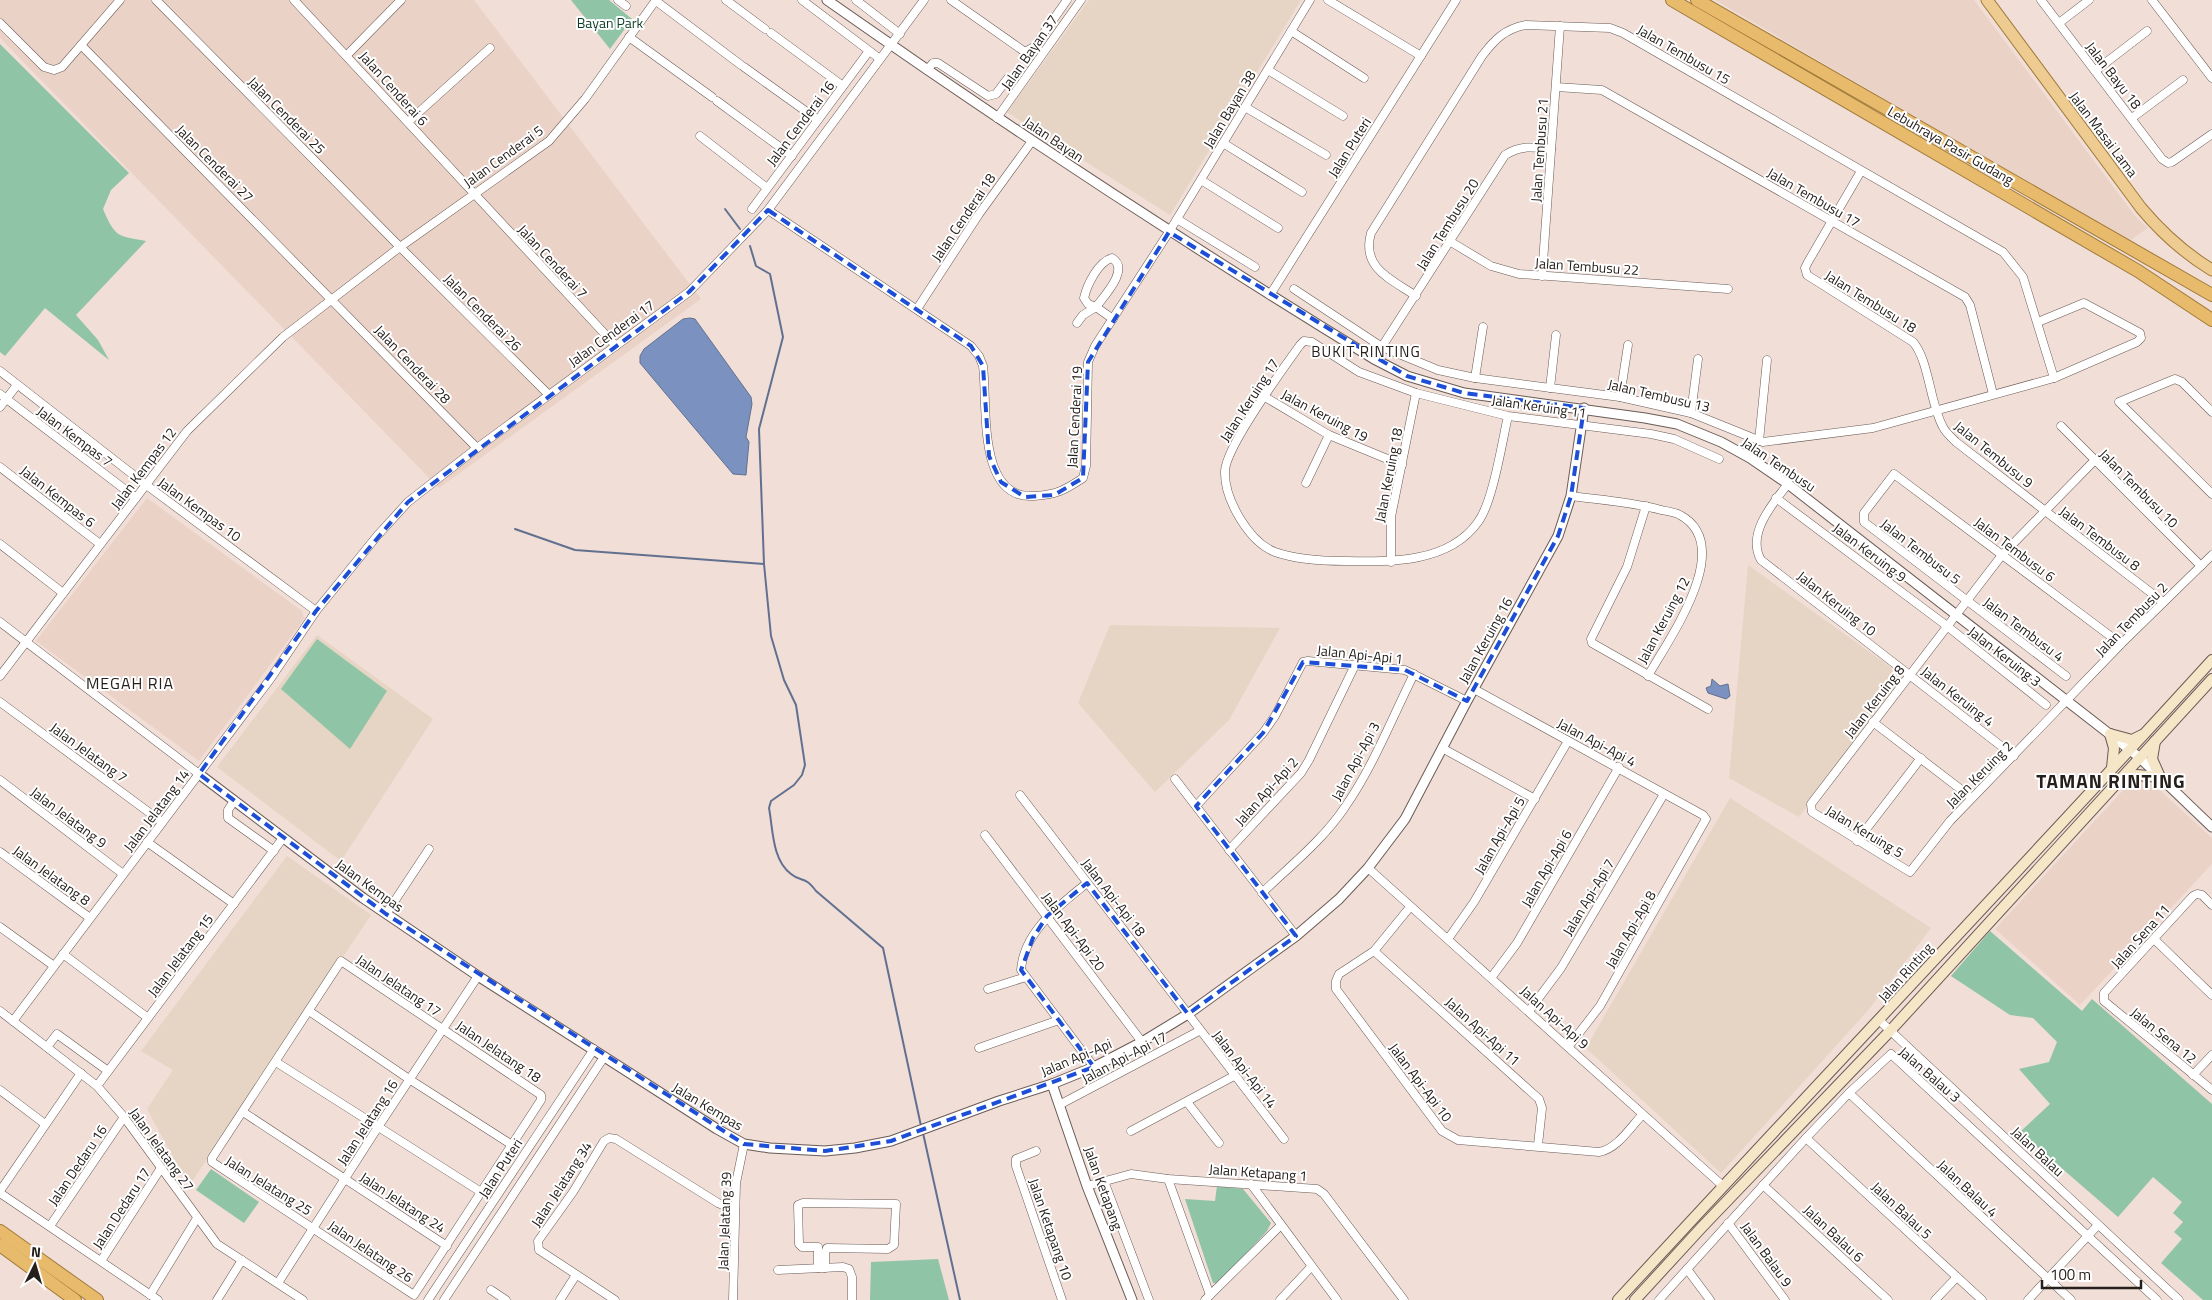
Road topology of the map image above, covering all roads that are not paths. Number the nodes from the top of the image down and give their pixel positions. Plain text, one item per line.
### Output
1 (120, 0) edge
2 (156, 0) edge
3 (294, 0) edge
4 (401, 0) edge
5 (618, 0) edge
6 (656, 0) edge
7 (726, 0) edge
8 (802, 0) edge
9 (827, 0) edge
10 (856, 0) edge
11 (924, 0) edge
12 (951, 0) edge
13 (1067, 0) edge
14 (1081, 0) edge
15 (1310, 0) edge
16 (1328, 0) edge
17 (1455, 0) edge
18 (1672, 0) edge
19 (1696, 0) edge
20 (1988, 0) edge
21 (2041, 0) edge
22 (2089, 0) edge
23 (2152, 0) edge
24 (626, 6) dead end
25 (0, 23) edge
26 (2059, 23) junction
27 (1560, 26) junction
28 (1291, 31) junction
29 (2147, 32) dead end
30 (900, 34) junction
31 (629, 37) junction
32 (81, 45) junction
33 (891, 45) junction
34 (1034, 46) junction
35 (490, 48) dead end
36 (869, 51) junction
37 (1043, 53) junction
38 (347, 55) junction
39 (1420, 56) junction
40 (880, 59) junction
41 (927, 70) junction
42 (1268, 70) junction
43 (2095, 71) junction
44 (1008, 78) dead end
45 (1364, 78) dead end
46 (2212, 78) edge
47 (2183, 80) dead end
48 (843, 86) junction
49 (1556, 86) junction
50 (1245, 107) junction
51 (1343, 116) dead end
52 (997, 118) junction
53 (2132, 118) junction
54 (818, 120) junction
55 (408, 122) junction
56 (2212, 134) edge
57 (700, 136) dead end
58 (1032, 141) junction
59 (1223, 143) junction
60 (1552, 149) junction
61 (1326, 155) dead end
62 (792, 156) junction
63 (1862, 171) junction
64 (1201, 180) junction
65 (767, 188) junction
66 (1302, 192) dead end
67 (473, 194) junction
68 (752, 209) dead end
69 (768, 210) junction
70 (1177, 219) junction
71 (1833, 222) junction
72 (1278, 228) dead end
73 (1169, 232) junction
74 (1451, 242) junction
75 (400, 247) junction
76 (1255, 267) dead end
77 (2212, 270) edge
78 (1542, 276) junction
79 (1294, 289) dead end
80 (1728, 289) dead end
81 (1270, 295) junction
82 (2212, 295) edge
83 (1416, 296) junction
84 (332, 298) junction
85 (1096, 307) junction
86 (917, 309) junction
87 (1113, 319) junction
88 (2212, 320) edge
89 (2038, 322) junction
90 (1077, 323) dead end
91 (1483, 327) dead end
92 (1556, 335) dead end
93 (1304, 341) joint
94 (1628, 345) dead end
95 (616, 346) junction
96 (1382, 347) junction
97 (1374, 359) junction
98 (1698, 359) dead end
99 (1767, 360) dead end
100 (0, 371) edge
101 (1475, 378) junction
102 (2054, 378) junction
103 (18, 385) junction
104 (1550, 388) junction
105 (1416, 393) junction
106 (1993, 394) junction
107 (549, 395) junction
108 (3, 397) edge
109 (1265, 397) junction
110 (1620, 397) junction
111 (0, 408) edge
112 (1584, 408) junction
113 (1936, 410) junction
114 (2212, 412) edge
115 (1691, 413) junction
116 (1508, 416) junction
117 (1582, 425) junction
118 (2061, 426) dead end
119 (1329, 435) junction
120 (1759, 441) junction
121 (477, 448) junction
122 (1719, 459) dead end
123 (2094, 461) junction
124 (1402, 465) junction
125 (0, 467) edge
126 (1306, 483) dead end
127 (146, 484) junction
128 (1788, 484) junction
129 (2212, 494) edge
130 (1571, 496) junction
131 (136, 498) junction
132 (1776, 498) junction
133 (1646, 506) junction
134 (2045, 512) junction
135 (1863, 518) joint
136 (0, 544) edge
137 (100, 544) junction
138 (2212, 554) edge
139 (2002, 555) junction
140 (1391, 562) junction
141 (2201, 566) junction
142 (64, 593) junction
143 (1967, 602) junction
144 (2163, 602) junction
145 (316, 611) junction
146 (1956, 614) junction
147 (0, 622) edge
148 (1947, 626) junction
149 (27, 642) junction
150 (2121, 644) junction
151 (2212, 660) edge
152 (1355, 665) junction
153 (1414, 674) junction
154 (1910, 675) junction
155 (0, 676) edge
156 (1648, 676) junction
157 (2066, 676) dead end
158 (2212, 679) edge
159 (1474, 689) junction
160 (2067, 700) junction
161 (1467, 701) junction
162 (0, 702) edge
163 (2046, 705) dead end
164 (1708, 709) dead end
165 (1873, 722) junction
166 (2146, 733) junction
167 (2110, 734) junction
168 (2155, 740) junction
169 (1568, 741) junction
170 (1442, 748) junction
171 (2130, 750) junction
172 (2014, 756) junction
173 (2139, 757) junction
174 (1921, 758) junction
175 (1619, 767) junction
176 (2111, 769) junction
177 (199, 774) junction
178 (2160, 777) junction
179 (1175, 779) dead end
180 (0, 780) edge
181 (2118, 780) junction
182 (1664, 794) junction
183 (1020, 795) dead end
184 (1972, 798) junction
185 (1534, 799) junction
186 (234, 801) junction
187 (1811, 804) joint
188 (1196, 806) junction
189 (1706, 819) joint
190 (162, 822) junction
191 (2212, 827) edge
192 (985, 835) dead end
193 (283, 838) junction
194 (1858, 841) junction
195 (147, 842) junction
196 (429, 849) dead end
197 (1229, 850) junction
198 (274, 851) junction
199 (0, 852) edge
200 (1368, 868) junction
201 (1914, 869) joint
202 (123, 874) junction
203 (1087, 883) junction
204 (1262, 893) junction
205 (234, 904) junction
206 (2212, 904) edge
207 (1410, 907) junction
208 (386, 914) junction
209 (1047, 916) junction
210 (90, 918) junction
211 (0, 926) edge
212 (1296, 936) junction
213 (2154, 939) junction
214 (1448, 940) junction
215 (1374, 951) junction
216 (63, 954) junction
217 (54, 966) junction
218 (478, 976) junction
219 (1026, 977) junction
220 (1491, 978) junction
221 (988, 989) dead end
222 (2212, 995) edge
223 (2103, 997) joint
224 (0, 1011) edge
225 (309, 1011) junction
226 (1529, 1011) junction
227 (1188, 1014) junction
228 (148, 1018) junction
229 (1059, 1020) junction
230 (13, 1021) junction
231 (1880, 1021) junction
232 (443, 1029) junction
233 (1200, 1031) junction
234 (1890, 1031) junction
235 (1142, 1042) junction
236 (1569, 1046) junction
237 (47, 1047) junction
238 (980, 1048) dead end
239 (594, 1049) junction
240 (2212, 1055) edge
241 (604, 1057) junction
242 (276, 1062) junction
243 (1094, 1066) junction
244 (108, 1071) junction
245 (80, 1073) junction
246 (2193, 1075) junction
247 (1234, 1076) junction
248 (409, 1079) junction
249 (1052, 1084) junction
250 (97, 1086) junction
251 (0, 1090) edge
252 (2212, 1090) edge
253 (1849, 1093) junction
254 (1187, 1102) junction
255 (1059, 1105) junction
256 (243, 1112) junction
257 (1642, 1115) junction
258 (124, 1118) junction
259 (45, 1124) junction
260 (378, 1127) junction
261 (1131, 1131) dead end
262 (1806, 1138) junction
263 (1284, 1139) dead end
264 (1219, 1143) dead end
265 (744, 1144) junction
266 (512, 1145) junction
267 (1538, 1146) junction
268 (1036, 1151) dead end
269 (161, 1168) junction
270 (345, 1179) junction
271 (1168, 1179) junction
272 (1104, 1181) junction
273 (1251, 1184) junction
274 (1763, 1185) junction
275 (1087, 1186) junction
276 (1723, 1186) junction
277 (0, 1192) edge
278 (481, 1192) junction
279 (735, 1210) junction
280 (197, 1218) junction
281 (1728, 1223) junction
282 (1281, 1225) junction
283 (2098, 1225) junction
284 (50, 1226) junction
285 (314, 1228) junction
286 (0, 1231) edge
287 (2088, 1236) junction
288 (0, 1245) edge
289 (446, 1246) junction
290 (242, 1260) junction
291 (101, 1261) junction
292 (1311, 1267) junction
293 (822, 1268) junction
294 (1687, 1268) junction
295 (778, 1270) dead end
296 (576, 1274) junction
297 (1956, 1277) junction
298 (2048, 1279) junction
299 (278, 1284) junction
300 (491, 1290) dead end
301 (291, 1292) junction
302 (150, 1295) junction
303 (1208, 1297) edge
304 (1621, 1299) edge
305 (75, 1300) edge
306 (97, 1300) edge
307 (158, 1300) edge
308 (217, 1300) edge
309 (286, 1300) edge
310 (303, 1300) edge
311 (428, 1300) edge
312 (444, 1300) edge
313 (506, 1300) edge
314 (560, 1300) edge
315 (615, 1300) edge
316 (734, 1300) edge
317 (852, 1300) edge
318 (1062, 1300) edge
319 (1132, 1300) edge
320 (1149, 1300) edge
321 (1280, 1300) edge
322 (1337, 1300) edge
323 (1404, 1300) edge
324 (1635, 1300) edge
325 (1659, 1300) edge
326 (1710, 1300) edge
327 (1785, 1300) edge
328 (1888, 1300) edge
329 (1935, 1300) edge
330 (1982, 1300) edge
331 (2028, 1300) edge
332 (2071, 1300) edge
333 (2157, 1300) edge
334 (2179, 1300) edge

1 - 32 street
2 - 75 street, Jalan Cenderai 25
3 - 38 street, Jalan Cenderai 6
4 - 38 street
5 - 24 street
6 - 31 street, Jalan Cenderai 5
6 - 54 street
7 - 48 street
8 - 36 street
9 - 33 street, Jalan Bayan
10 - 30 street
11 - 30 street, Jalan Cenderai 17
12 - 34 street
13 - 34 street
14 - 37 street, Jalan Bayan 37
15 - 28 street, Jalan Bayan 38
16 - 39 street
17 - 39 street, Jalan Puteri
18 - 88 highway, Lebuhraya Pasir Gudang
19 - 82 highway, Lebuhraya Pasir Gudang
20 - 77 main road, Jalan Masai Lama
21 - 26 street, Jalan Bayu 18
22 - 26 street
23 - 46 street
25 - 32 street
26 - 43 street, Jalan Bayu 18
27 - 49 street, Jalan Tembusu 21
27 - 63 street, Jalan Tembusu 15
27 - 83 street, Jalan Tembusu 15
28 - 42 street, Jalan Bayan 38
28 - 45 street
29 - 43 street
30 - 33 street, Jalan Cenderai 17
31 - 62 street
31 - 67 street, Jalan Cenderai 5
32 - 84 street, Jalan Cenderai 27
33 - 40 street, Jalan Cenderai 17
33 - 41 street, Jalan Bayan
34 - 37 street
35 - 55 street
36 - 40 street
36 - 48 street, Jalan Cenderai 16
37 - 52 street, Jalan Bayan 37
38 - 55 street, Jalan Cenderai 6
39 - 81 street, Jalan Puteri
40 - 69 street, Jalan Cenderai 17
41 - 44 street
41 - 52 street, Jalan Bayan
42 - 50 street, Jalan Bayan 38
42 - 51 street
43 - 53 street, Jalan Bayu 18
47 - 53 street
48 - 54 street, Jalan Cenderai 16
49 - 60 street, Jalan Tembusu 21
49 - 71 street, Jalan Tembusu 17
50 - 59 street, Jalan Bayan 38
50 - 61 street
52 - 58 street, Jalan Bayan
53 - 56 street, Jalan Bayu 18
54 - 62 street, Jalan Cenderai 16
55 - 67 street, Jalan Cenderai 6
57 - 65 street
58 - 73 street, Jalan Bayan
58 - 86 street, Jalan Cenderai 18
59 - 64 street, Jalan Bayan 38
59 - 66 street
60 - 74 street, Jalan Tembusu 20
60 - 78 street, Jalan Tembusu 21
62 - 65 street, Jalan Cenderai 16
63 - 71 street, Jalan Tembusu 18
63 - 89 street, Jalan Tembusu 15
64 - 70 street, Jalan Bayan 38
64 - 72 street
65 - 68 street, Jalan Cenderai 16
67 - 75 street, Jalan Cenderai 5
67 - 95 street, Jalan Cenderai 7
69 - 86 street, Jalan Cenderai 19
69 - 95 street, Jalan Cenderai 17
70 - 73 street, Jalan Bayan 38
70 - 76 street
71 - 106 street, Jalan Tembusu 17
71 - 113 street, Jalan Tembusu 18
73 - 81 street, Jalan Bayan
73 - 87 street, Jalan Cenderai 19
74 - 78 street, Jalan Tembusu 22
74 - 83 street, Jalan Tembusu 20
75 - 84 street, Jalan Cenderai 5
75 - 107 street, Jalan Cenderai 26
78 - 80 street, Jalan Tembusu 22
79 - 96 street, Jalan Tembusu 13
81 - 97 street, Jalan Tembusu
83 - 96 street, Jalan Tembusu 20
84 - 121 street, Jalan Cenderai 28
84 - 127 street, Jalan Kempas 12
85 - 85 street
85 - 87 street
85 - 90 street
86 - 87 street, Jalan Cenderai 19
89 - 102 street, Jalan Tembusu 15
89 - 102 street
91 - 101 street
92 - 104 street
93 - 105 street, Jalan Keruing 11
93 - 109 street, Jalan Keruing 17
94 - 110 street
95 - 107 street, Jalan Cenderai 17
96 - 97 street, Jalan Tembusu 20
96 - 101 street, Jalan Tembusu 13
97 - 112 street, Jalan Tembusu
98 - 115 street
99 - 120 street
100 - 103 street, Jalan Kempas 10
101 - 104 street, Jalan Tembusu 13
102 - 106 street
103 - 108 street
103 - 127 street, Jalan Kempas 10
104 - 110 street, Jalan Tembusu 13
105 - 116 street, Jalan Keruing 11
105 - 124 street, Jalan Keruing 18
106 - 113 street
107 - 121 street, Jalan Cenderai 17
108 - 111 street
108 - 131 street, Jalan Kempas 7
109 - 119 street, Jalan Keruing 19
109 - 140 street, Jalan Keruing 17
110 - 115 street, Jalan Tembusu 13
112 - 117 street, Jalan Keruing 16
112 - 128 street, Jalan Tembusu
113 - 120 street
113 - 134 street, Jalan Tembusu 9
114 - 129 street
115 - 120 street, Jalan Tembusu 13
116 - 117 street, Jalan Keruing 11
116 - 140 street, Jalan Keruing 17
117 - 122 street, Jalan Keruing 11
117 - 130 street, Jalan Keruing 16
118 - 123 street, Jalan Tembusu 10
119 - 124 street, Jalan Keruing 19
119 - 126 street
121 - 145 street, Jalan Cenderai 17
123 - 134 street, Jalan Keruing 8
123 - 141 street, Jalan Tembusu 10
124 - 140 street, Jalan Keruing 18
125 - 137 street, Jalan Kempas 6
127 - 131 street, Jalan Kempas 12
127 - 145 street, Jalan Kempas 10
128 - 132 street
128 - 146 street, Jalan Tembusu
130 - 133 street, Jalan Keruing 12
130 - 159 street, Jalan Keruing 16
131 - 137 street, Jalan Kempas 12
132 - 148 street, Jalan Keruing 9
132 - 154 street, Jalan Keruing 10
133 - 156 street
133 - 156 street, Jalan Keruing 12
134 - 139 street, Jalan Keruing 8
134 - 144 street, Jalan Tembusu 8
135 - 139 street, Jalan Tembusu 6
135 - 143 street, Jalan Tembusu 5
136 - 142 street
137 - 142 street, Jalan Kempas 12
138 - 141 street, Jalan Tembusu 2
139 - 143 street, Jalan Keruing 8
139 - 150 street, Jalan Tembusu 6
141 - 144 street, Jalan Tembusu 2
142 - 149 street, Jalan Kempas 12
143 - 146 street, Jalan Keruing 8
143 - 157 street, Jalan Tembusu 4
144 - 150 street, Jalan Tembusu 2
145 - 177 street, Jalan Jelatang 14
146 - 148 street, Jalan Keruing 8
146 - 160 street, Jalan Tembusu
147 - 149 street, Jalan Kempas
148 - 154 street, Jalan Keruing 8
148 - 163 street, Jalan Keruing 3
149 - 155 street, Jalan Kempas 12
149 - 177 street, Jalan Kempas
150 - 160 street, Jalan Tembusu 2
151 - 166 main road, Jalan Rinting
152 - 153 street, Jalan Api-Api 1
152 - 188 street, Jalan Api-Api 1
152 - 197 street, Jalan Api-Api 2
153 - 161 street, Jalan Api-Api 1
153 - 204 street, Jalan Api-Api 3
154 - 165 street, Jalan Keruing 8
154 - 172 street, Jalan Keruing 4
156 - 164 street
158 - 168 main road, Jalan Rinting
159 - 161 street, Jalan Keruing 16
159 - 169 street, Jalan Api-Api 4
160 - 167 street, Jalan Tembusu
160 - 172 street, Jalan Keruing 2
161 - 170 street, Jalan Keruing 16
162 - 190 street, Jalan Jelatang 7
165 - 174 street
165 - 187 street, Jalan Keruing 8
166 - 167 main road
166 - 171 main road, Jalan Rinting
167 - 171 street, Jalan Tembusu
167 - 176 main road
168 - 173 main road, Jalan Rinting
168 - 178 main road
169 - 175 street, Jalan Api-Api 4
169 - 185 street, Jalan Api-Api 5
170 - 185 street
170 - 200 street, Jalan Keruing 16
171 - 173 street, Jalan Tembusu
171 - 176 main road, Jalan Rinting
172 - 184 street, Jalan Keruing 2
173 - 178 street, Jalan Tembusu
173 - 181 main road, Jalan Rinting
174 - 184 street
174 - 194 street
175 - 182 street, Jalan Api-Api 4
175 - 220 street, Jalan Api-Api 6
176 - 231 main road, Jalan Rinting
177 - 186 street, Jalan Kempas
177 - 190 street, Jalan Jelatang 14
178 - 181 main road
178 - 191 street, Jalan Tembusu
179 - 188 street
180 - 202 street, Jalan Jelatang 9
181 - 234 main road, Jalan Rinting
182 - 189 street, Jalan Api-Api 4
182 - 226 street, Jalan Api-Api 7
183 - 203 street, Jalan Api-Api 18
184 - 201 street, Jalan Keruing 2
185 - 214 street, Jalan Api-Api 5
186 - 193 street, Jalan Kempas
186 - 198 street
187 - 194 street, Jalan Keruing 5
188 - 197 street
189 - 236 street, Jalan Api-Api 8
190 - 195 street, Jalan Jelatang 14
192 - 209 street, Jalan Api-Api 20
193 - 198 street, Jalan Jelatang 15
193 - 208 street, Jalan Kempas
194 - 201 street, Jalan Keruing 5
195 - 202 street, Jalan Jelatang 14
195 - 205 street
196 - 208 street
197 - 204 street
198 - 205 street, Jalan Jelatang 15
199 - 210 street, Jalan Jelatang 8
200 - 207 street, Jalan Api-Api 9
200 - 212 street, Jalan Api-Api
202 - 210 street, Jalan Jelatang 14
203 - 209 street
203 - 227 street, Jalan Api-Api 18
204 - 212 street
205 - 228 street, Jalan Jelatang 15
206 - 213 street, Jalan Sena 11
207 - 214 street, Jalan Api-Api 9
207 - 215 street, Jalan Api-Api 10
208 - 218 street, Jalan Kempas
209 - 219 street
209 - 235 street, Jalan Api-Api 20
210 - 216 street, Jalan Jelatang 14
211 - 217 street
212 - 227 street, Jalan Api-Api
213 - 222 street
213 - 223 street, Jalan Sena 11
214 - 220 street, Jalan Api-Api 9
215 - 267 street, Jalan Api-Api 11
215 - 267 street, Jalan Api-Api 10
216 - 217 street, Jalan Jelatang 14
216 - 228 street
217 - 230 street, Jalan Jelatang 14
218 - 232 street, Jalan Jelatang 16
218 - 239 street, Jalan Kempas
219 - 221 street
219 - 229 street
220 - 226 street, Jalan Api-Api 9
223 - 246 street, Jalan Sena 12
224 - 230 street, Jalan Jelatang 27
225 - 232 street, Jalan Jelatang 17
225 - 242 street
225 - 248 street
226 - 236 street, Jalan Api-Api 9
227 - 233 street, Jalan Api-Api 14
227 - 235 street, Jalan Api-Api
228 - 244 street, Jalan Jelatang 15
229 - 238 street
229 - 243 street
230 - 237 street, Jalan Jelatang 27
231 - 234 street, Jalan Balau
231 - 276 main road, Jalan Rinting
232 - 248 street, Jalan Jelatang 16
232 - 266 street, Jalan Jelatang 18
233 - 247 street, Jalan Api-Api 14
233 - 255 street, Jalan Api-Api 17
234 - 283 street, Jalan Balau
234 - 324 main road, Jalan Rinting
235 - 243 street, Jalan Api-Api
236 - 257 street, Jalan Api-Api 9
237 - 244 street
237 - 245 street, Jalan Jelatang 27
239 - 241 street, Jalan Kempas
239 - 311 street, Jalan Puteri
240 - 246 street
241 - 265 street, Jalan Kempas
241 - 312 street, Jalan Puteri
242 - 256 street
242 - 260 street
243 - 249 street, Jalan Api-Api
244 - 250 street, Jalan Jelatang 15
245 - 250 street, Jalan Jelatang 27
245 - 259 street
246 - 252 street, Jalan Sena 12
247 - 254 street
247 - 263 street, Jalan Api-Api 14
248 - 260 street, Jalan Jelatang 16
248 - 266 street
249 - 255 street, Jalan Ketapang
249 - 265 street, Jalan Api-Api
250 - 258 street, Jalan Jelatang 27
251 - 259 street
253 - 262 street, Jalan Balau 3
253 - 287 street, Jalan Balau 3
253 - 298 street, Jalan Balau 4
254 - 261 street
254 - 264 street
255 - 275 street, Jalan Ketapang
256 - 270 street, Jalan Jelatang 24
256 - 285 street, Jalan Jelatang 25
257 - 267 street, Jalan Api-Api 10
257 - 276 street, Jalan Api-Api 9
258 - 269 street, Jalan Jelatang 27
258 - 284 street, Jalan Dedaru 16
259 - 277 street
260 - 270 street, Jalan Jelatang 16
260 - 278 street
262 - 274 street, Jalan Balau 3
262 - 297 street, Jalan Balau 5
265 - 279 street, Jalan Jelatang 39
266 - 278 street
268 - 318 street, Jalan Ketapang 10
269 - 280 street, Jalan Jelatang 27
269 - 291 street, Jalan Dedaru 17
270 - 285 street, Jalan Jelatang 16
270 - 289 street, Jalan Jelatang 24
271 - 272 street, Jalan Ketapang 1
271 - 273 street, Jalan Ketapang 1
271 - 303 street
272 - 275 street, Jalan Ketapang 1
272 - 320 street
273 - 282 street
273 - 323 street, Jalan Ketapang 1
274 - 281 street, Jalan Balau 3
274 - 328 street, Jalan Balau 6
275 - 319 street, Jalan Ketapang
276 - 304 main road, Jalan Rinting
277 - 284 street
278 - 289 street
279 - 296 street, Jalan Jelatang 34
279 - 316 street, Jalan Jelatang 39
280 - 290 street, Jalan Jelatang 27
280 - 302 street
281 - 294 street, Jalan Balau 3
281 - 327 street, Jalan Balau 9
282 - 292 street
282 - 303 street
283 - 287 street
283 - 334 street, Jalan Balau
284 - 291 street
285 - 289 street, Jalan Jelatang 26
285 - 299 street, Jalan Jelatang 16
286 - 306 highway
287 - 298 street
287 - 333 street, Jalan Balau 3
288 - 305 highway
290 - 299 street, Jalan Jelatang 27
290 - 308 street
291 - 302 street
292 - 321 street
292 - 322 street
293 - 293 street
293 - 295 street
293 - 317 street
294 - 325 street, Jalan Balau 3
294 - 326 street
296 - 314 street
296 - 315 street
297 - 329 street
297 - 330 street, Jalan Balau 5
298 - 331 street
298 - 332 street, Jalan Balau 4
299 - 301 street, Jalan Jelatang 27
300 - 313 street
301 - 309 street
301 - 310 street, Jalan Jelatang 27
302 - 307 street

